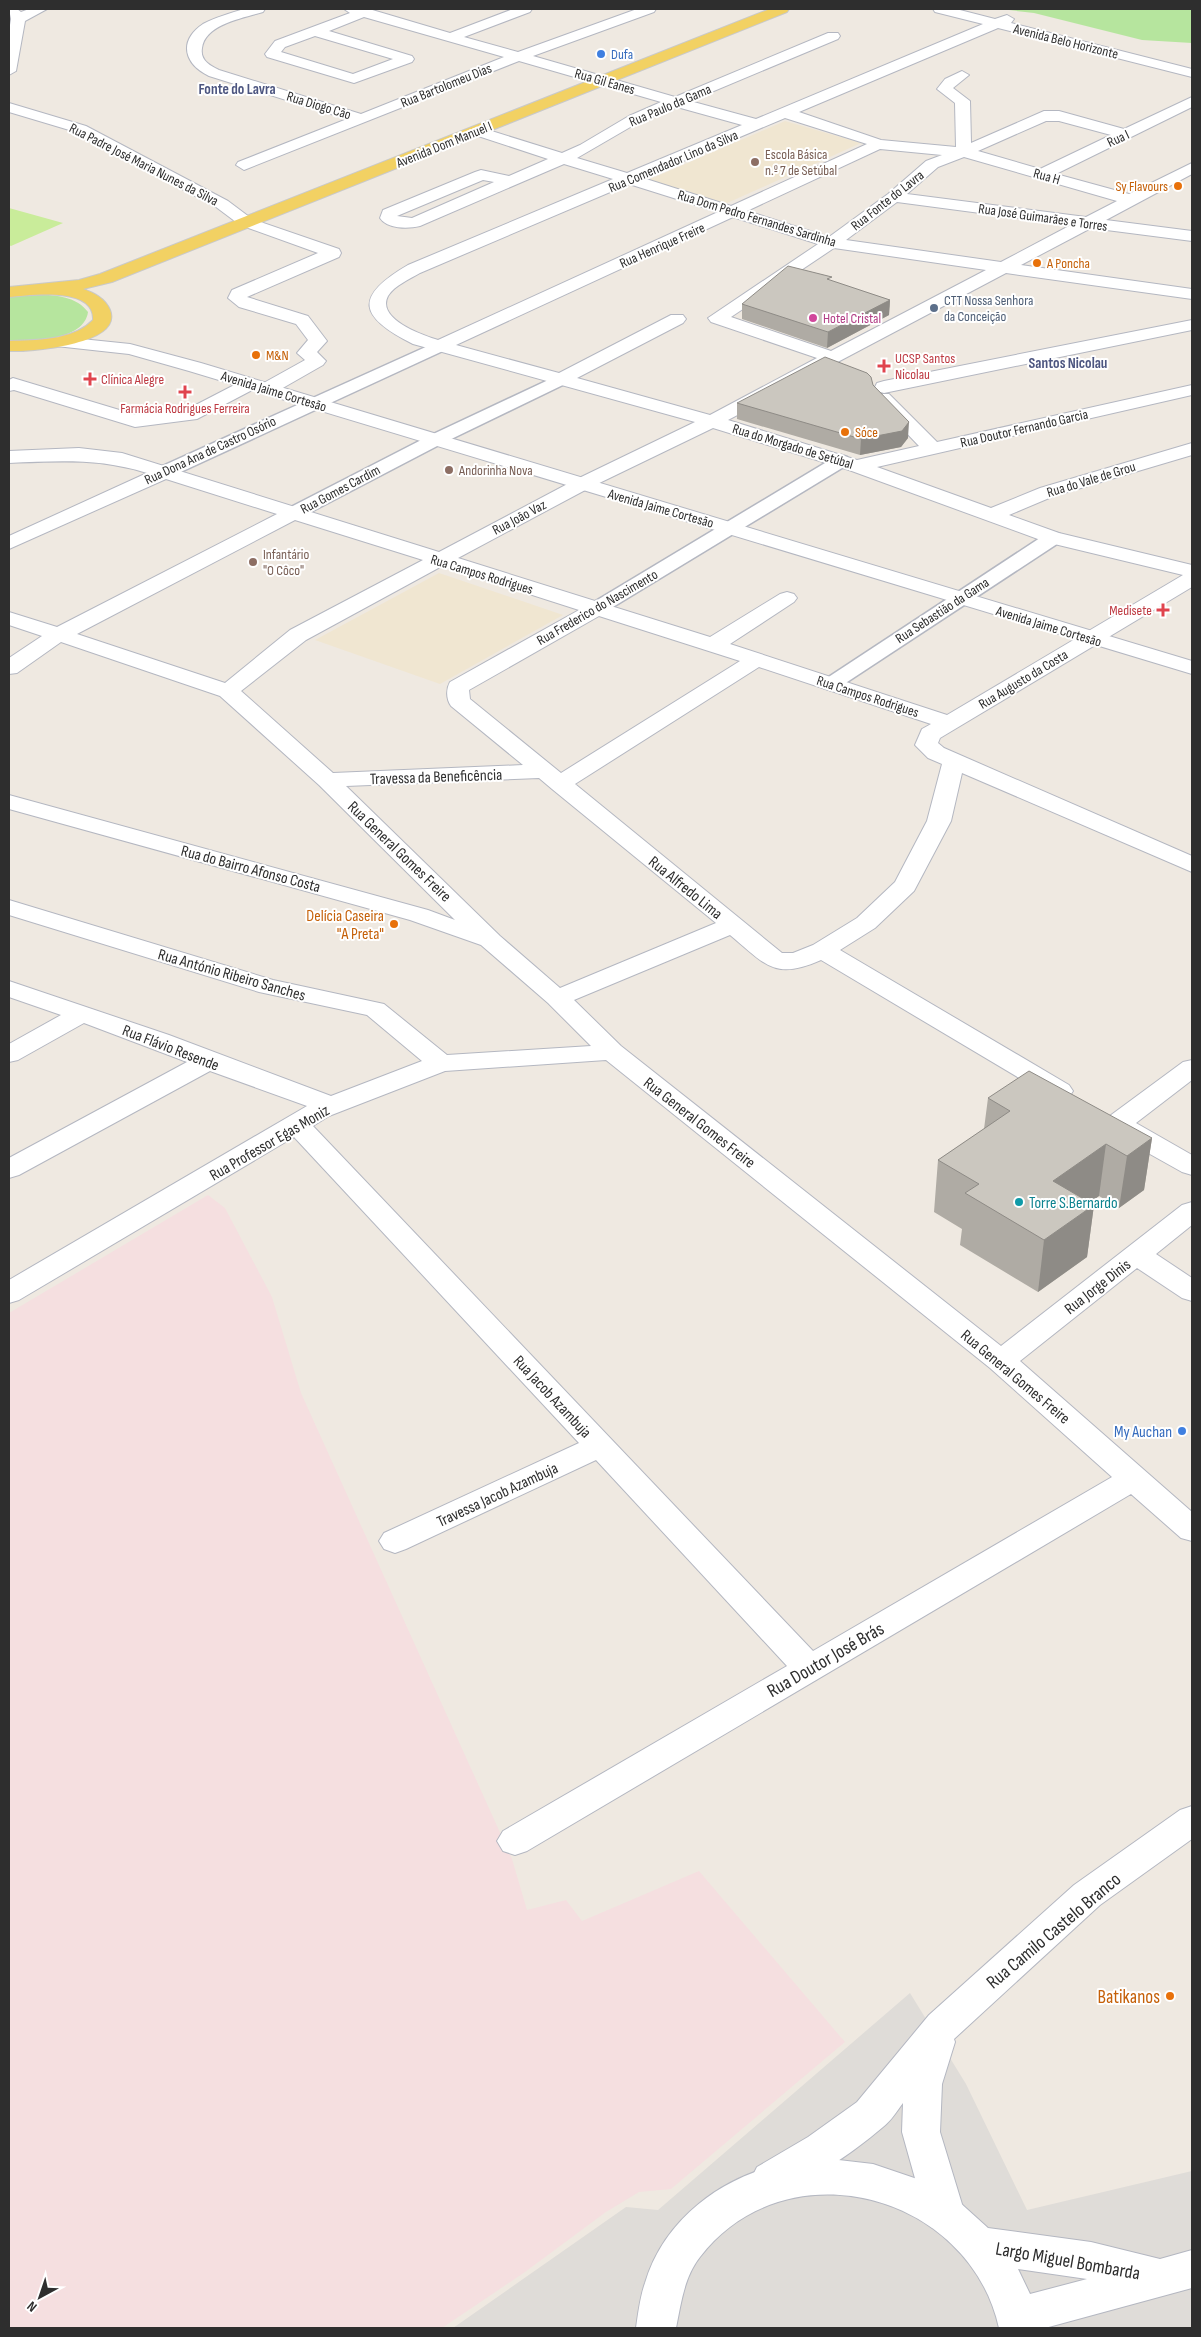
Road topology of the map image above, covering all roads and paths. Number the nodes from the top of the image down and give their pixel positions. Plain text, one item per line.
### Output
1 (29, 9) edge
2 (40, 9) edge
3 (258, 9) edge
4 (408, 9) edge
5 (525, 9) edge
6 (650, 9) edge
7 (782, 9) edge
8 (940, 9) edge
9 (968, 9) edge
10 (11, 12) edge
11 (363, 12) edge
12 (1002, 21) junction
13 (315, 31) junction
14 (833, 36) dead end
15 (452, 37) junction
16 (520, 56) junction
17 (1192, 65) edge
18 (9, 71) edge
19 (1192, 73) edge
20 (962, 75) dead end
21 (603, 80) junction
22 (1189, 97) edge
23 (678, 102) junction
24 (10, 108) edge
25 (785, 113) junction
26 (362, 119) junction
27 (758, 124) junction
28 (477, 131) junction
29 (1126, 134) junction
30 (876, 144) junction
31 (963, 152) junction
32 (562, 158) junction
33 (244, 165) dead end
34 (1192, 168) edge
35 (1043, 174) junction
36 (630, 179) junction
37 (511, 181) junction
38 (894, 197) junction
39 (1131, 200) junction
40 (734, 212) junction
41 (246, 222) junction
42 (1088, 223) junction
43 (1192, 236) edge
44 (831, 243) junction
45 (1000, 268) junction
46 (106, 278) junction
47 (33, 289) junction
48 (9, 292) edge
49 (1192, 294) edge
50 (102, 316) junction
51 (677, 319) dead end
52 (1192, 325) edge
53 (393, 327) joint
54 (62, 342) junction
55 (9, 346) edge
56 (439, 346) junction
57 (130, 349) junction
58 (827, 359) junction
59 (849, 372) edge
60 (562, 379) junction
61 (866, 380) edge
62 (9, 386) edge
63 (259, 387) junction
64 (884, 387) junction
65 (1192, 390) edge
66 (312, 403) junction
67 (712, 421) junction
68 (434, 440) junction
69 (933, 449) junction
70 (1192, 449) edge
71 (9, 457) edge
72 (849, 464) junction
73 (165, 472) junction
74 (582, 484) junction
75 (294, 513) junction
76 (992, 515) junction
77 (730, 528) junction
78 (1053, 538) junction
79 (9, 543) edge
80 (438, 560) junction
81 (1192, 571) edge
82 (1192, 578) edge
83 (787, 598) dead end
84 (960, 598) junction
85 (596, 609) junction
86 (9, 618) edge
87 (56, 636) junction
88 (1091, 638) junction
89 (712, 645) junction
90 (757, 659) junction
91 (9, 668) edge
92 (1192, 668) edge
93 (831, 684) junction
94 (228, 691) junction
95 (950, 723) junction
96 (930, 734) joint
97 (954, 761) junction
98 (552, 778) junction
99 (327, 780) junction
100 (9, 802) edge
101 (1192, 866) edge
102 (447, 897) junction
103 (9, 907) edge
104 (419, 915) junction
105 (733, 926) junction
106 (491, 941) junction
107 (822, 950) junction
108 (9, 989) edge
109 (556, 998) junction
110 (82, 1014) junction
111 (612, 1052) junction
112 (9, 1054) edge
113 (208, 1061) junction
114 (441, 1063) junction
115 (1192, 1068) edge
116 (316, 1114) junction
117 (1117, 1124) junction
118 (1192, 1166) edge
119 (9, 1170) edge
120 (1192, 1211) edge
121 (1137, 1255) junction
122 (1192, 1291) edge
123 (9, 1293) edge
124 (1001, 1361) junction
125 (600, 1446) junction
126 (1134, 1478) junction
127 (1192, 1530) edge
128 (395, 1542) dead end
129 (809, 1668) junction
130 (1192, 1820) edge
131 (516, 1841) dead end
132 (942, 2026) junction
133 (752, 2190) junction
134 (945, 2214) junction
135 (978, 2245) junction
136 (1175, 2273) edge
137 (1018, 2323) edge
138 (656, 2328) edge

1 - 10 street
2 - 10 street
3 - 26 street, Rua Diogo Cão
4 - 11 street
5 - 15 street
6 - 16 street, Rua Bartolomeu Dias
7 - 21 main road, Avenida Dom Manuel I
8 - 12 street, Avenida Belo Horizonte
9 - 12 street, Avenida Belo Horizonte
10 - 18 street
11 - 13 street
11 - 15 street, Rua Gil Eanes
12 - 17 street, Avenida Belo Horizonte
12 - 19 street, Avenida Belo Horizonte
12 - 25 street, Rua Comendador Lino da Silva
13 - 13 street
14 - 23 street, Rua Paulo da Gama
15 - 16 street, Rua Gil Eanes
16 - 21 street, Rua Gil Eanes
16 - 26 street, Rua Bartolomeu Dias
20 - 31 street
21 - 23 street, Rua Gil Eanes
21 - 28 main road, Avenida Dom Manuel I
22 - 29 street, Rua I
23 - 27 street, Rua Gil Eanes
23 - 32 street, Rua Paulo da Gama
24 - 41 street, Rua Padre José Maria Nunes da Silva
25 - 27 street, Rua Comendador Lino da Silva
25 - 30 street
26 - 33 street, Rua Bartolomeu Dias
27 - 36 street, Rua Comendador Lino da Silva
28 - 32 street, Rua Dom Pedro Fernandes Sardinha
28 - 41 main road, Avenida Dom Manuel I
29 - 31 street
29 - 35 street, Rua I
30 - 31 street, Rua H
30 - 40 street, Rua Henrique Freire
31 - 35 street, Rua H
31 - 38 street, Rua Fonte do Lavra
32 - 36 street, Rua Dom Pedro Fernandes Sardinha
32 - 37 street, Rua Paulo da Gama
34 - 39 street, Rua João Vaz
35 - 39 street, Rua H
36 - 40 street, Rua Dom Pedro Fernandes Sardinha
36 - 53 street, Rua Comendador Lino da Silva
37 - 37 street
38 - 42 street, Rua José Guimarães e Torres
38 - 44 street, Rua Fonte do Lavra
39 - 42 street, Rua João Vaz
40 - 44 street, Rua Dom Pedro Fernandes Sardinha
40 - 56 street, Rua Henrique Freire
41 - 46 main road, Avenida Dom Manuel I
41 - 63 street, Rua Padre José Maria Nunes da Silva
42 - 43 street, Rua José Guimarães e Torres
42 - 45 street, Rua João Vaz
44 - 45 street, Rua Dom Pedro Fernandes Sardinha
44 - 58 street, Rua Fonte do Lavra
45 - 49 street, Rua Dom Pedro Fernandes Sardinha
45 - 58 street, Rua João Vaz
46 - 47 main road, Avenida Dom Manuel I
46 - 50 main road
47 - 48 main road
47 - 50 main road
50 - 54 main road
50 - 57 street, Avenida Jaime Cortesão
51 - 60 street, Rua Gomes Cardim
52 - 64 street
53 - 56 street, Rua do Morgado de Setúbal
54 - 55 main road
54 - 57 street, Avenida Jaime Cortesão
56 - 60 street, Rua do Morgado de Setúbal
56 - 66 street, Rua Dona Ana de Castro Osório
57 - 63 street, Avenida Jaime Cortesão
58 - 59 street
58 - 67 street, Rua João Vaz
60 - 67 street, Rua do Morgado de Setúbal
60 - 68 street, Rua Gomes Cardim
61 - 64 street
62 - 63 street
63 - 66 street, Avenida Jaime Cortesão
64 - 69 street
65 - 69 street, Rua Doutor Fernando Garcia
66 - 68 street, Avenida Jaime Cortesão
66 - 73 street, Rua Dona Ana de Castro Osório
67 - 72 street, Rua do Morgado de Setúbal
67 - 74 street, Rua João Vaz
68 - 74 street, Avenida Jaime Cortesão
68 - 75 street, Rua Gomes Cardim
69 - 72 street, Rua Doutor Fernando Garcia
70 - 76 street, Rua do Vale de Grou
71 - 73 street, Rua Campos Rodrigues
72 - 76 street, Rua do Morgado de Setúbal
72 - 77 street, Rua Frederico do Nascimento
73 - 75 street, Rua Campos Rodrigues
73 - 79 street, Rua Dona Ana de Castro Osório
74 - 77 street, Avenida Jaime Cortesão
74 - 80 street, Rua João Vaz
75 - 80 street, Rua Campos Rodrigues
75 - 87 street, Rua Gomes Cardim
76 - 78 street, Rua do Morgado de Setúbal
77 - 84 street, Avenida Jaime Cortesão
77 - 85 street, Rua Frederico do Nascimento
78 - 81 street, Rua do Morgado de Setúbal
78 - 84 street, Rua Sebastião da Gama
80 - 85 street, Rua Campos Rodrigues
80 - 94 street, Rua João Vaz
82 - 88 street, Rua Augusto da Costa
83 - 89 street
84 - 88 street, Avenida Jaime Cortesão
84 - 93 street, Rua Sebastião da Gama
85 - 89 street, Rua Campos Rodrigues
85 - 98 street, Rua Frederico do Nascimento
86 - 87 street
87 - 91 street, Rua Gomes Cardim
87 - 94 street
88 - 92 street, Avenida Jaime Cortesão
88 - 95 street, Rua Augusto da Costa
89 - 90 street, Rua Campos Rodrigues
90 - 93 street, Rua Campos Rodrigues
90 - 98 street
93 - 95 street, Rua Campos Rodrigues
94 - 99 street, Rua General Gomes Freire
95 - 96 street, Rua Augusto da Costa
96 - 97 street, Rua Campos Rodrigues
97 - 101 street, Rua Campos Rodrigues
97 - 107 street
98 - 99 street, Travessa da Beneficência
98 - 105 street, Rua Alfredo Lima
99 - 102 street, Rua General Gomes Freire
100 - 104 street, Rua do Bairro Afonso Costa
102 - 104 street
102 - 106 street, Rua General Gomes Freire
103 - 114 street, Rua António Ribeiro Sanches
104 - 106 street, Rua do Bairro Afonso Costa
105 - 107 street
105 - 109 street, Rua Alfredo Lima
106 - 109 street, Rua General Gomes Freire
107 - 117 street
108 - 110 street, Rua Flávio Resende
109 - 111 street, Rua General Gomes Freire
110 - 112 street
110 - 113 street, Rua Flávio Resende
111 - 114 street, Rua Professor Egas Moniz
111 - 124 street, Rua General Gomes Freire
113 - 116 street, Rua Flávio Resende
113 - 119 street
114 - 116 street, Rua Professor Egas Moniz
115 - 117 street
116 - 123 street, Rua Professor Egas Moniz
116 - 125 street, Rua Jacob Azambuja
117 - 118 street
120 - 121 street, Rua Jorge Dinis
121 - 122 street
121 - 124 street, Rua Jorge Dinis
124 - 126 street, Rua General Gomes Freire
125 - 128 street, Travessa Jacob Azambuja
125 - 129 street, Rua Jacob Azambuja
126 - 127 street, Rua General Gomes Freire
126 - 129 street, Rua Doutor José Brás
129 - 131 street, Rua Doutor José Brás
130 - 132 street, Rua Camilo Castelo Branco
132 - 133 street, Rua Camilo Castelo Branco
132 - 134 street, Rua Camilo Castelo Branco
133 - 134 street, Largo Miguel Bombarda
133 - 138 street, Largo Miguel Bombarda
134 - 135 street, Largo Miguel Bombarda
135 - 136 street, Largo Miguel Bombarda
135 - 137 street, Largo Miguel Bombarda
136 - 137 street, Largo Miguel Bombarda

